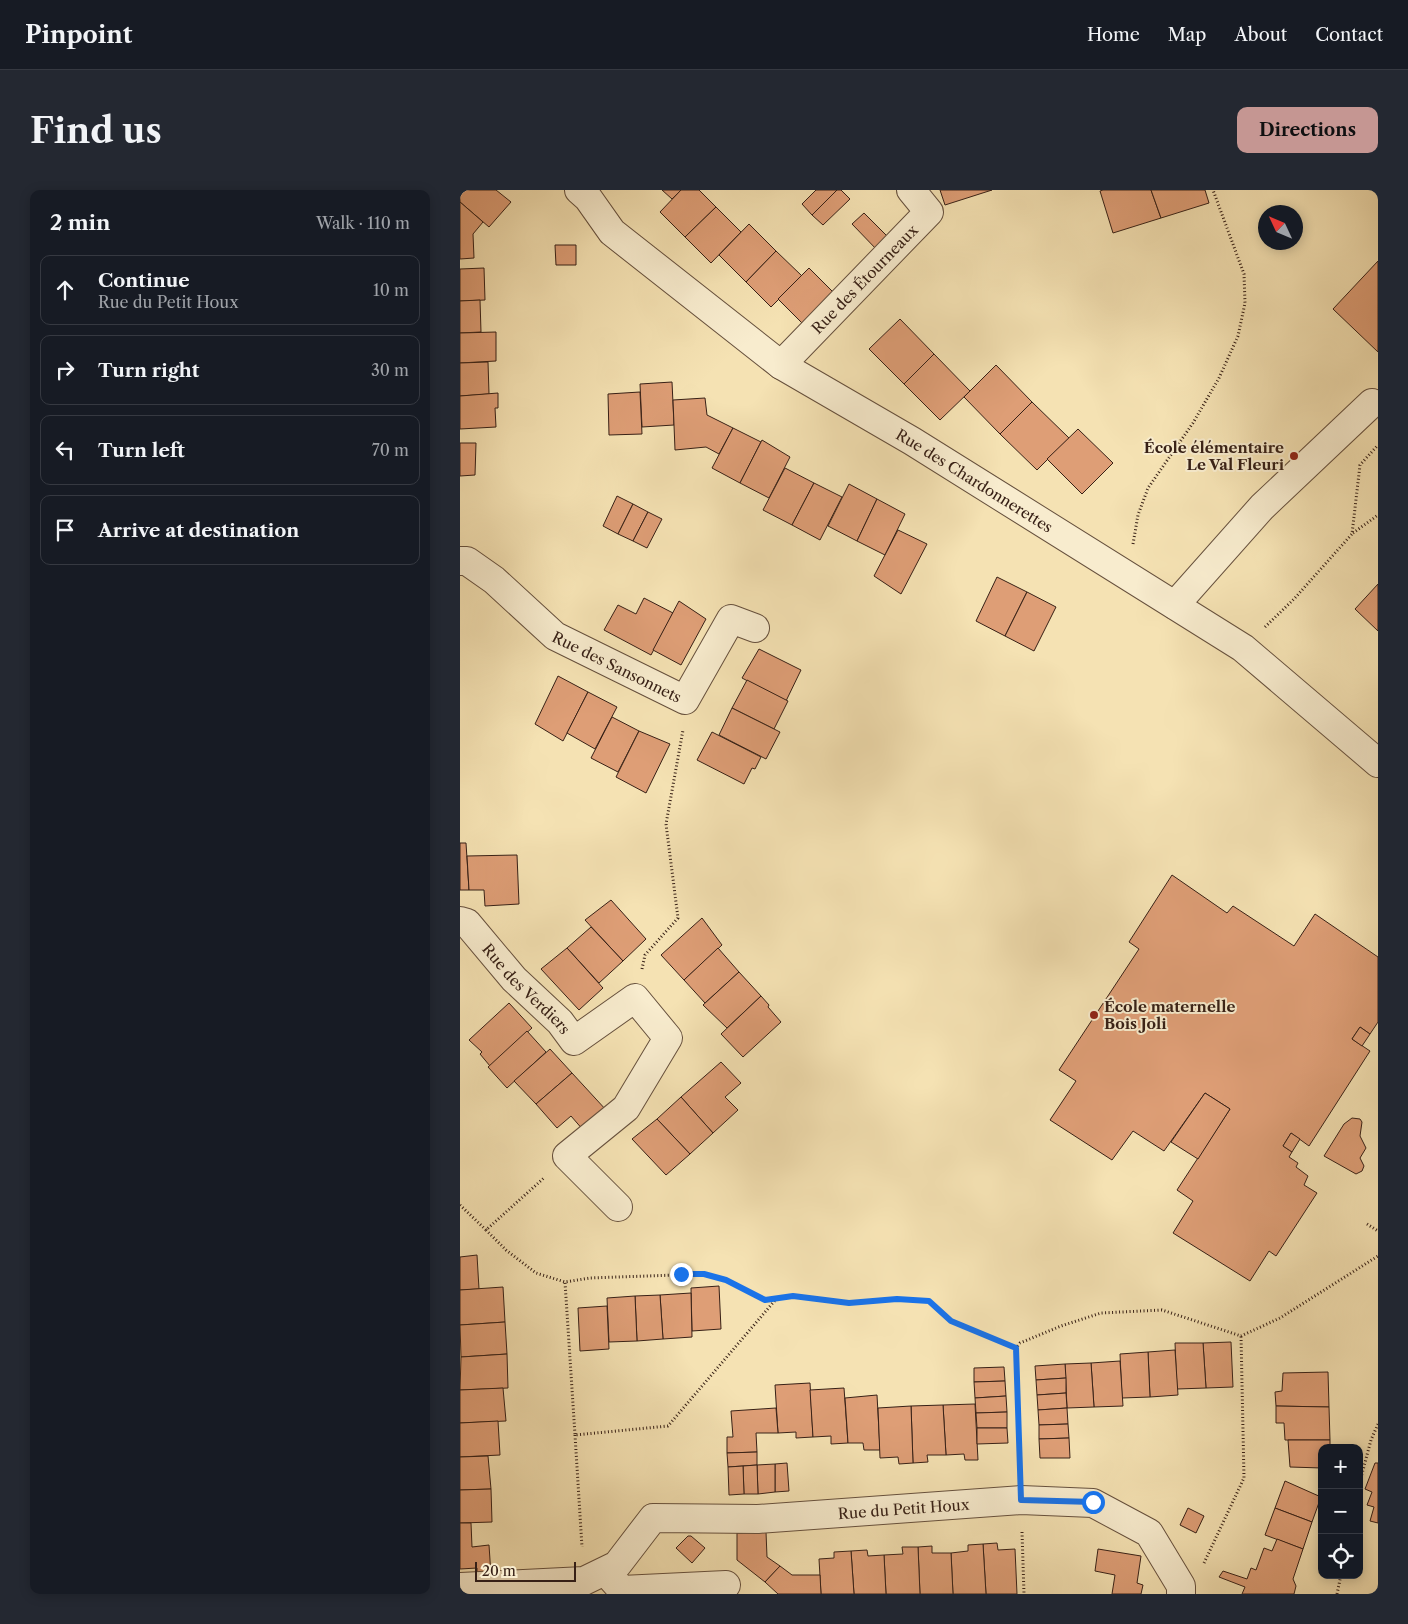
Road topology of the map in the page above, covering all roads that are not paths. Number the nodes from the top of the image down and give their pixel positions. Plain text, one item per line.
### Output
1 (579, 190) edge
2 (911, 190) edge
3 (781, 365) junction
4 (1372, 403) dead end
5 (460, 561) edge
6 (1175, 605) junction
7 (755, 628) dead end
8 (1378, 763) edge
9 (460, 922) edge
10 (618, 1207) dead end
11 (595, 1576) junction
12 (726, 1585) dead end
13 (460, 1587) edge
14 (1181, 1590) edge

1 - 3 street, Rue des Chardonnerettes
2 - 3 street, Rue des Étourneaux
3 - 6 street, Rue des Chardonnerettes
4 - 6 street
5 - 7 street, Rue des Sansonnets
6 - 8 street, Rue des Chardonnerettes
9 - 10 street, Rue des Verdiers
11 - 12 street
11 - 13 street
11 - 14 street, Rue du Petit Houx

